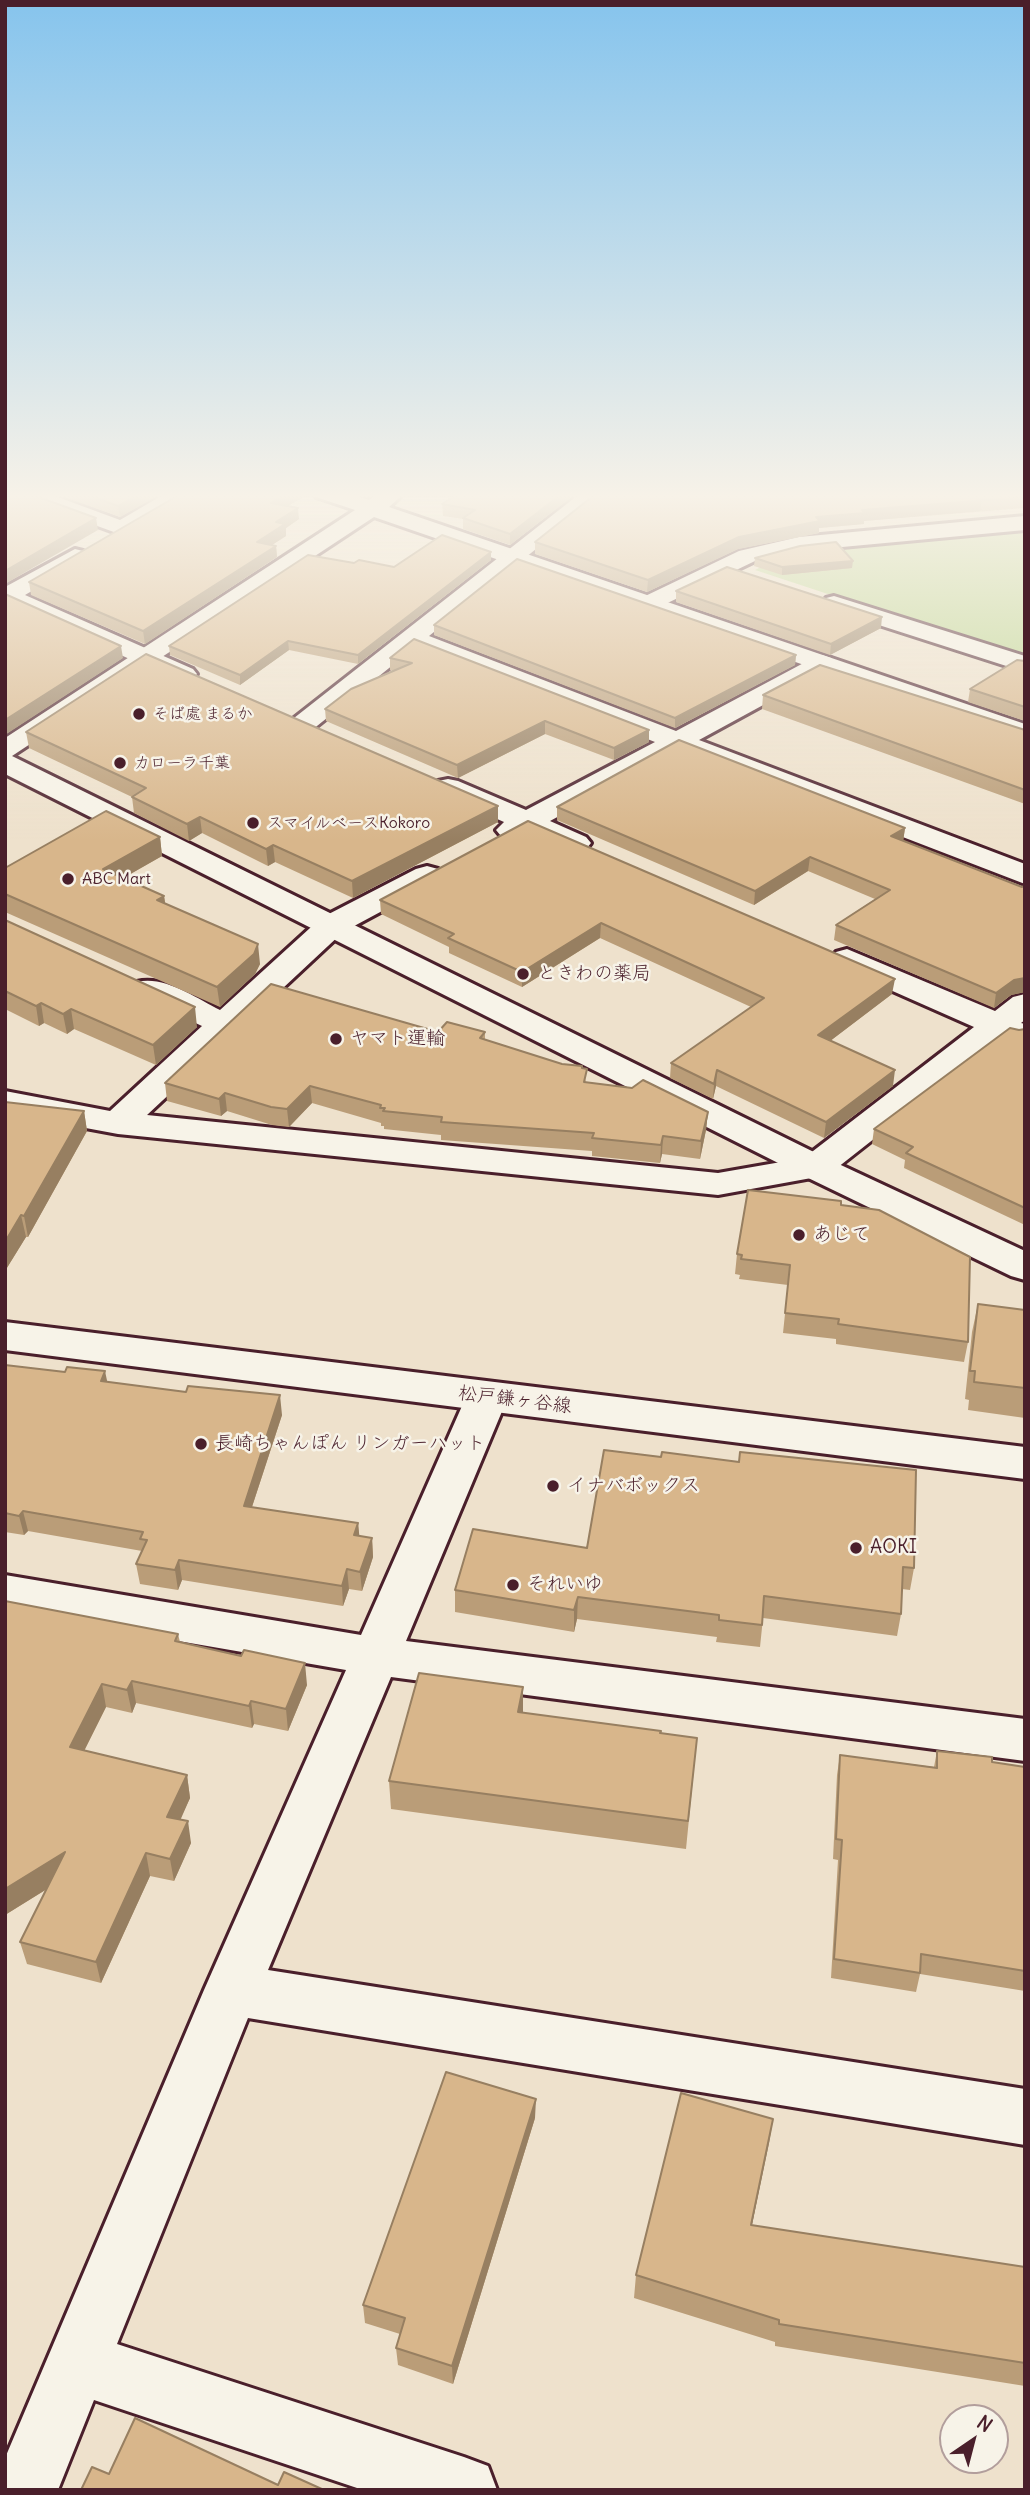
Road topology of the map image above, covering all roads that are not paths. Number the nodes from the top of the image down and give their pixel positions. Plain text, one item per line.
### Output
1 (35, 608) edge
2 (220, 608) edge
3 (449, 608) edge
4 (660, 608) edge
5 (853, 608) edge
6 (413, 639) junction
7 (147, 657) junction
8 (822, 663) junction
9 (1025, 664) edge
10 (203, 682) edge
11 (303, 724) edge
12 (1025, 733) edge
13 (679, 740) junction
14 (5, 750) edge
15 (5, 763) edge
16 (428, 778) edge
17 (527, 821) junction
18 (493, 840) edge
19 (604, 854) edge
20 (446, 865) edge
21 (1025, 875) edge
22 (332, 925) junction
23 (820, 948) edge
24 (115, 973) edge
25 (1025, 1004) edge
26 (224, 1024) junction
27 (1011, 1030) edge
28 (5, 1102) edge
29 (118, 1123) junction
30 (815, 1167) junction
31 (1025, 1268) edge
32 (5, 1336) edge
33 (487, 1397) junction
34 (1025, 1463) edge
35 (5, 1593) edge
36 (375, 1657) junction
37 (1025, 1740) edge
38 (232, 1990) junction
39 (1025, 2117) edge
40 (78, 2363) junction
41 (25, 2490) edge
42 (464, 2490) edge

1 - 7 street
2 - 7 street
3 - 6 street
4 - 8 street
5 - 9 street
6 - 11 street
6 - 13 street
7 - 10 street
7 - 14 street
8 - 12 street
8 - 13 street
13 - 17 street
13 - 21 street
15 - 22 street
16 - 17 street
17 - 18 street
17 - 19 street
20 - 22 street
22 - 26 street
22 - 30 street
23 - 27 street
24 - 26 street
25 - 27 street
26 - 29 street
27 - 30 street
28 - 29 street
29 - 30 street
30 - 31 street
32 - 33 street, 松戸鎌ヶ谷線
33 - 34 street, 松戸鎌ヶ谷線
33 - 36 street
35 - 36 street
36 - 37 street
36 - 38 street
38 - 39 street
38 - 40 street
40 - 41 street
40 - 42 street

